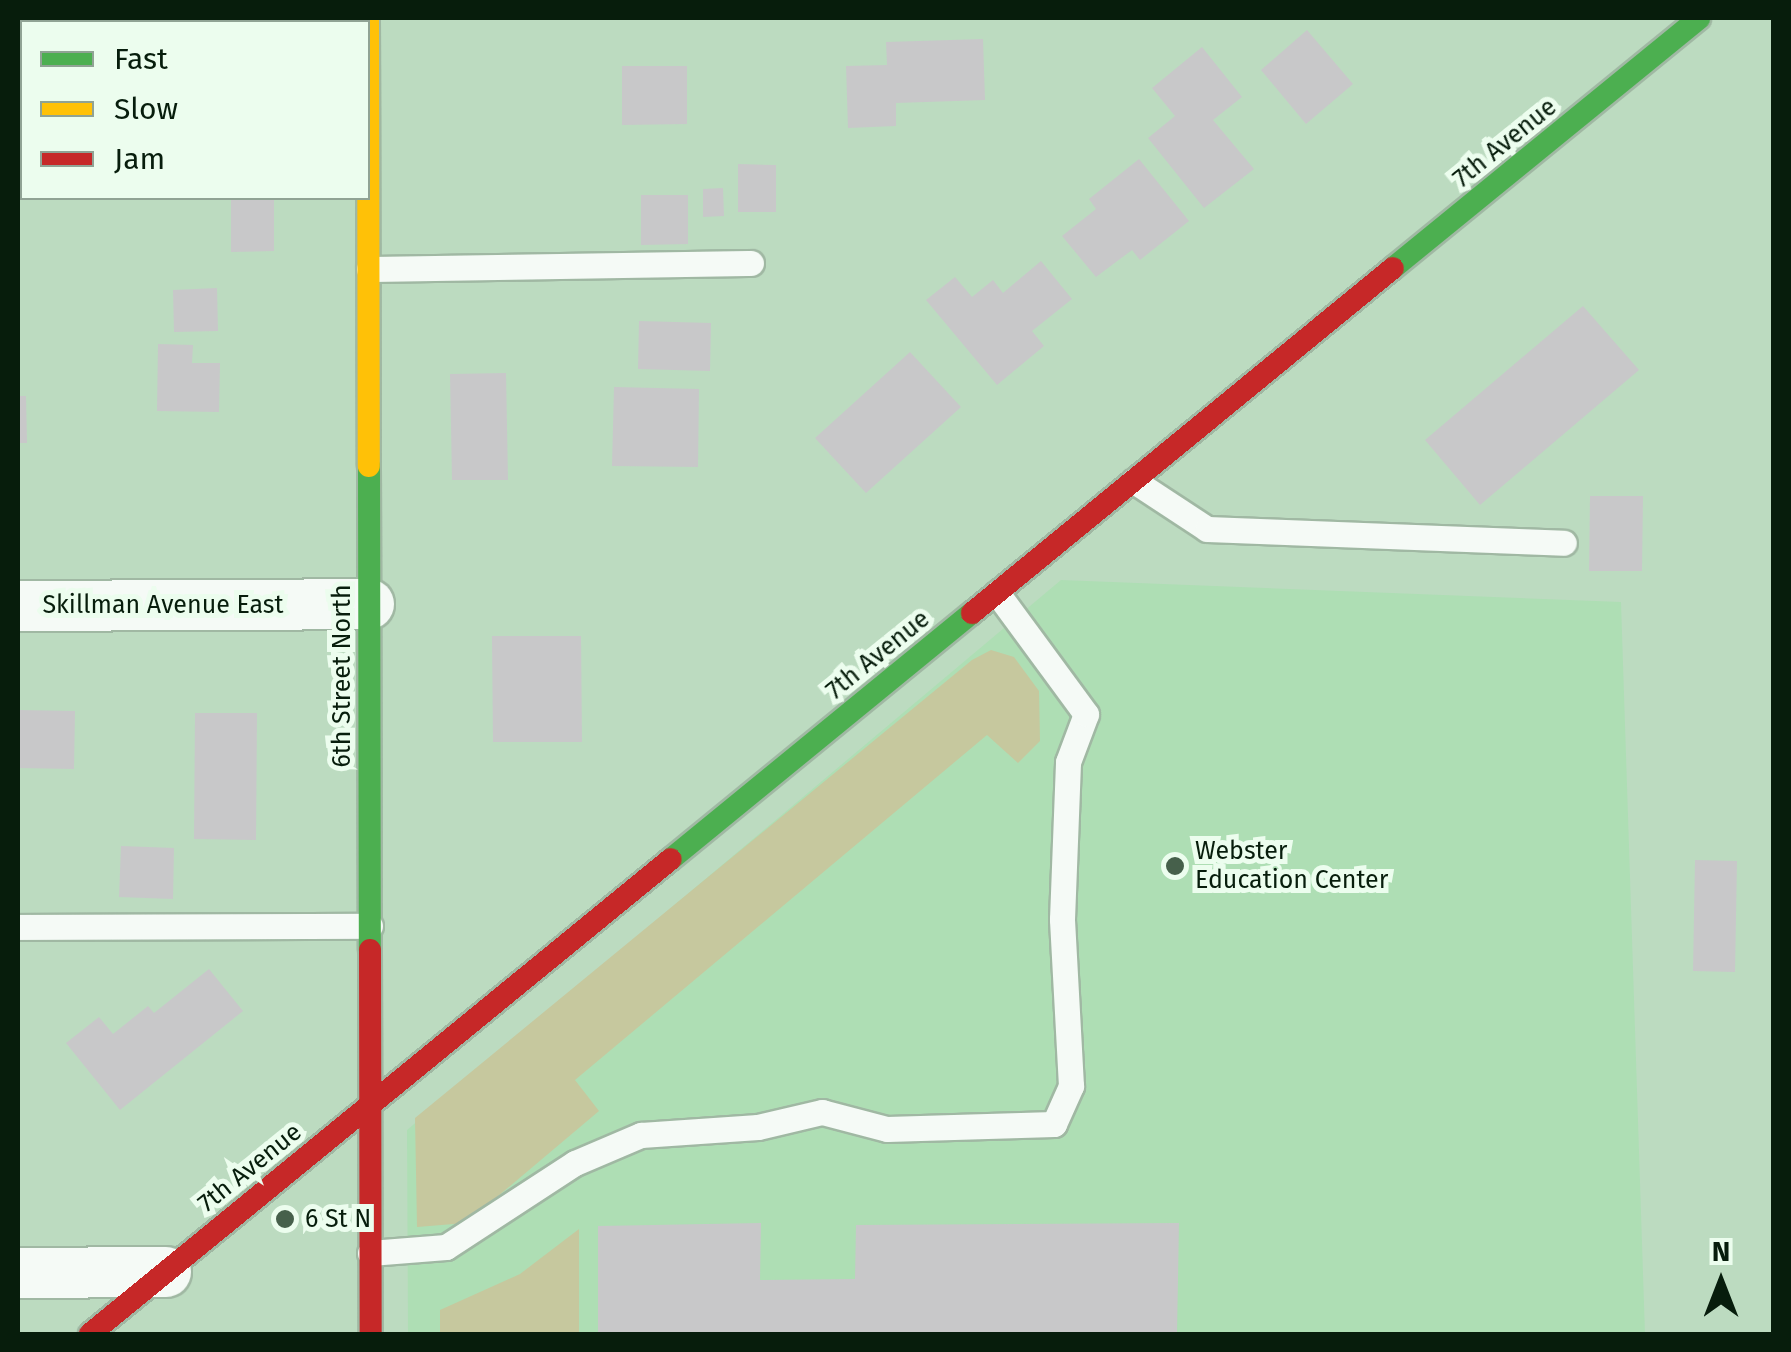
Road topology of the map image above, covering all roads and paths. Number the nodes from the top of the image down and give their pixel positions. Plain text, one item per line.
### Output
1 (1699, 18) edge
2 (369, 200) edge
3 (751, 263) dead end
4 (369, 269) junction
5 (1134, 481) junction
6 (1564, 543) dead end
7 (997, 593) junction
8 (370, 604) junction
9 (18, 606) edge
10 (18, 926) edge
11 (370, 926) junction
12 (370, 1106) junction
13 (370, 1252) junction
14 (166, 1272) junction
15 (18, 1273) edge
16 (90, 1334) edge
17 (370, 1334) edge

1 - 5 street, 7th Avenue
2 - 4 street, 6th Street North
3 - 4 lane
4 - 8 street, 6th Street North
5 - 6 lane
5 - 7 street, 7th Avenue
7 - 12 street, 7th Avenue
7 - 13 lane
8 - 9 street, Skillman Avenue East
8 - 11 street, 6th Street North
10 - 11 lane
11 - 12 street, 6th Street North
12 - 13 street, 6th Street North
12 - 14 street, 7th Avenue
13 - 17 street, 6th Street North
14 - 15 street
14 - 16 street, 7th Avenue

